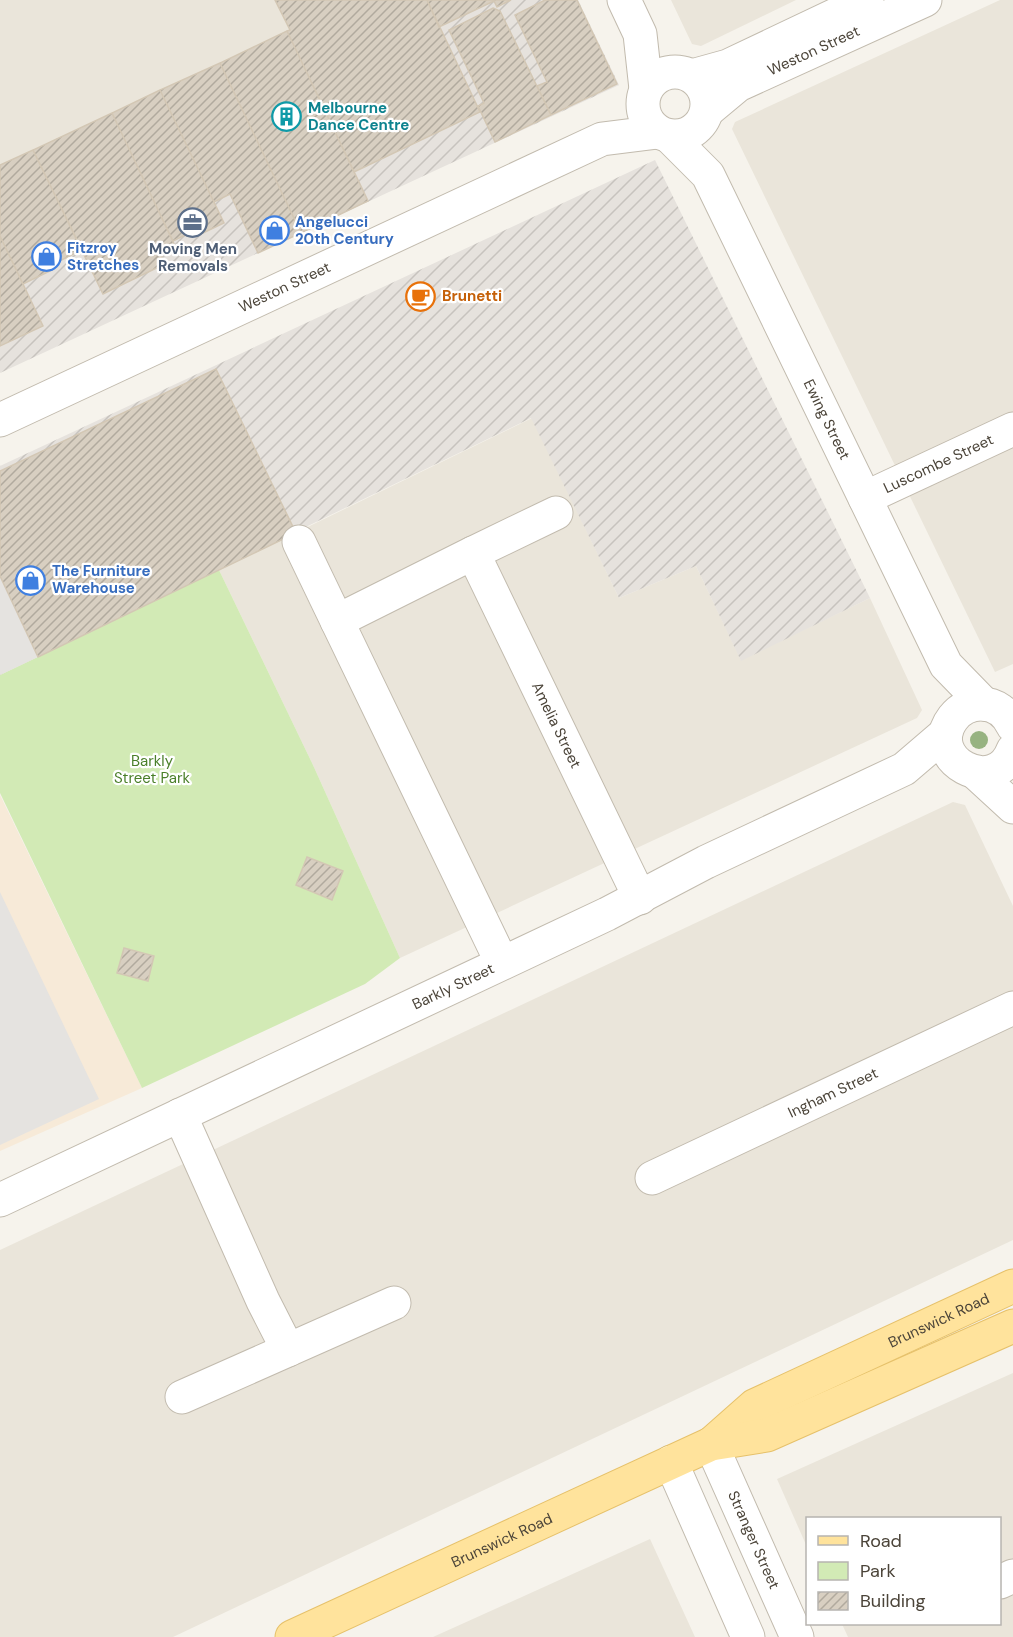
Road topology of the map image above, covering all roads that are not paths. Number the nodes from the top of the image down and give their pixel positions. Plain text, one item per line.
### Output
1 (624, 0) edge
2 (925, 0) edge
3 (854, 3) edge
4 (640, 34) junction
5 (686, 74) junction
6 (644, 94) junction
7 (706, 115) junction
8 (664, 134) junction
9 (602, 139) junction
10 (708, 175) junction
11 (0, 420) edge
12 (1013, 429) edge
13 (865, 498) junction
14 (556, 513) dead end
15 (299, 542) dead end
16 (473, 553) junction
17 (337, 621) junction
18 (946, 665) junction
19 (1005, 725) edge
20 (948, 728) junction
21 (904, 768) junction
22 (969, 771) junction
23 (1013, 806) edge
24 (640, 898) junction
25 (502, 963) junction
26 (1013, 1008) edge
27 (180, 1115) junction
28 (652, 1178) dead end
29 (0, 1200) edge
30 (1013, 1286) edge
31 (394, 1303) dead end
32 (1013, 1326) edge
33 (288, 1350) junction
34 (182, 1397) dead end
35 (711, 1444) junction
36 (671, 1462) junction
37 (292, 1637) edge
38 (748, 1637) edge
39 (797, 1637) edge

1 - 4 street
2 - 7 street, Weston Street
3 - 5 street, Weston Street
4 - 5 street
4 - 6 street
5 - 6 street
5 - 7 street
6 - 8 street
6 - 9 street, Weston Street
7 - 8 street
7 - 10 street, Ewing Street
8 - 9 street, Weston Street
8 - 10 street, Ewing Street
9 - 11 street, Weston Street
10 - 13 street, Ewing Street
12 - 13 street, Luscombe Street
13 - 18 street, Ewing Street
14 - 16 street
15 - 17 street
16 - 17 street
16 - 24 street, Amelia Street
17 - 25 street
18 - 19 street, Ewing Street
18 - 20 street, Ewing Street
19 - 20 street
19 - 22 street
19 - 23 street
20 - 21 street, Barkly Street
20 - 22 street
21 - 22 street, Barkly Street
21 - 24 street, Barkly Street
22 - 23 street
24 - 25 street, Barkly Street
25 - 27 street, Barkly Street
26 - 28 street, Ingham Street
27 - 29 street, Barkly Street
27 - 33 street
30 - 35 main road, Brunswick Road
31 - 33 street
32 - 35 main road, Brunswick Road
33 - 34 street
35 - 36 main road, Brunswick Road
35 - 39 street, Stranger Street
36 - 37 main road, Brunswick Road
36 - 38 street

